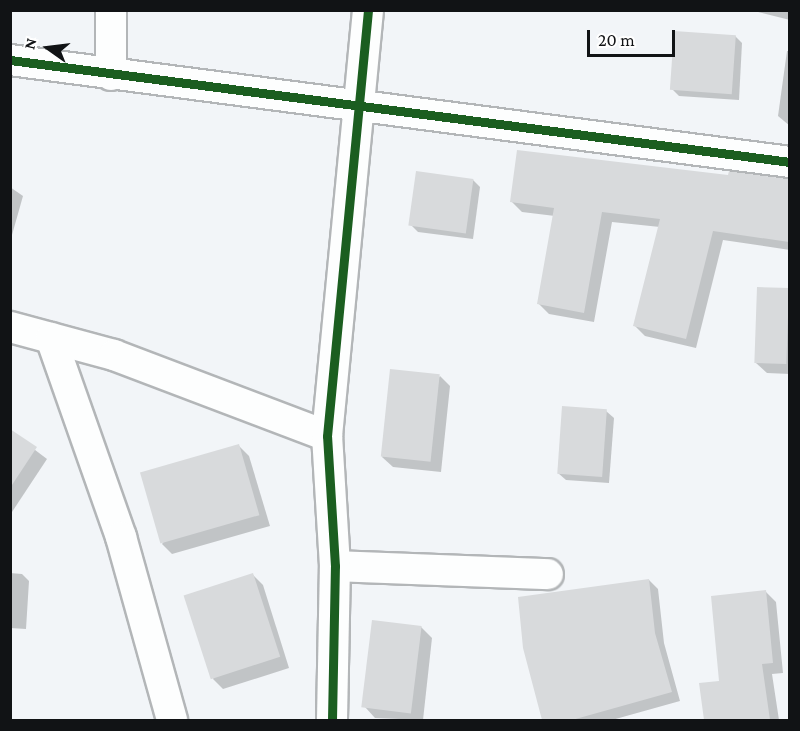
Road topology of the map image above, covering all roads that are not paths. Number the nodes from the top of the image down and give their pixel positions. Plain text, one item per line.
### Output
1 (111, 10) edge
2 (368, 10) edge
3 (10, 60) edge
4 (111, 75) junction
5 (356, 104) junction
6 (789, 162) edge
7 (10, 327) edge
8 (51, 338) junction
9 (327, 436) junction
10 (335, 566) junction
11 (548, 574) dead end
12 (172, 720) edge
13 (332, 720) edge

1 - 4 street
2 - 5 street
3 - 4 street
4 - 5 street
5 - 6 street
5 - 9 street
7 - 8 street
8 - 9 street
8 - 12 street
9 - 10 street
10 - 11 street
10 - 13 street

